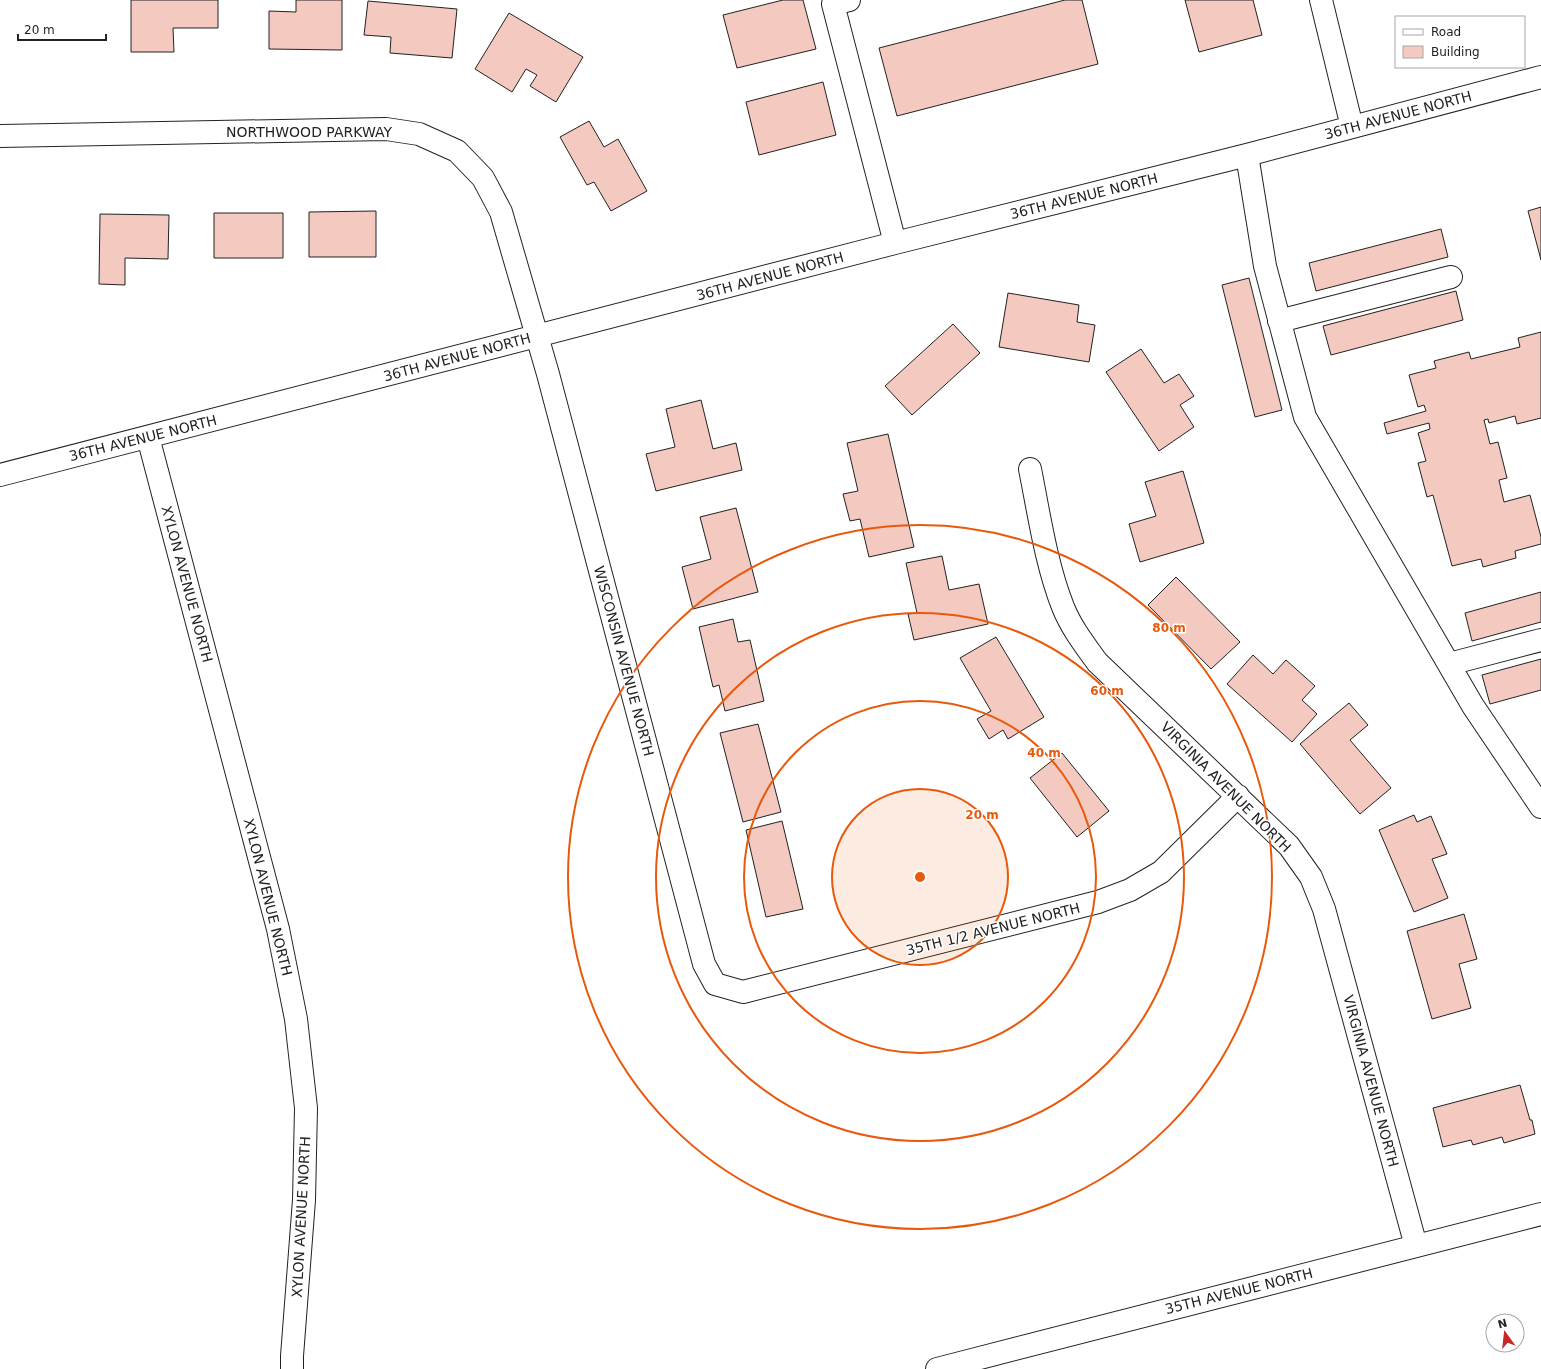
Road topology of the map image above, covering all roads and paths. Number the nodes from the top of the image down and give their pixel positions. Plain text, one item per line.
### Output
1 (849, 0) edge
2 (1322, 0) edge
3 (1541, 78) edge
4 (1352, 127) junction
5 (0, 136) edge
6 (1247, 155) junction
7 (895, 243) junction
8 (1451, 276) dead end
9 (1279, 320) junction
10 (537, 336) junction
11 (148, 437) junction
12 (1030, 469) dead end
13 (0, 475) edge
14 (1541, 640) edge
15 (1449, 664) junction
16 (1238, 796) junction
17 (1541, 807) edge
18 (715, 984) joint
19 (1541, 1214) edge
20 (1416, 1246) junction
21 (292, 1369) edge
22 (937, 1369) edge

1 - 7 street
2 - 4 street
3 - 4 street, 36TH AVENUE NORTH
4 - 6 street, 36TH AVENUE NORTH
5 - 10 street, NORTHWOOD PARKWAY
6 - 7 street, 36TH AVENUE NORTH
6 - 9 street
7 - 10 street, 36TH AVENUE NORTH
8 - 9 street
9 - 15 street
10 - 11 street, 36TH AVENUE NORTH
10 - 18 street, WISCONSIN AVENUE NORTH
11 - 13 street, 36TH AVENUE NORTH
11 - 21 street, XYLON AVENUE NORTH
12 - 16 street, VIRGINIA AVENUE NORTH
14 - 15 street
15 - 17 street
16 - 18 street, 35TH 1/2 AVENUE NORTH
16 - 20 street, VIRGINIA AVENUE NORTH
19 - 20 street, 35TH AVENUE NORTH
20 - 22 street, 35TH AVENUE NORTH

